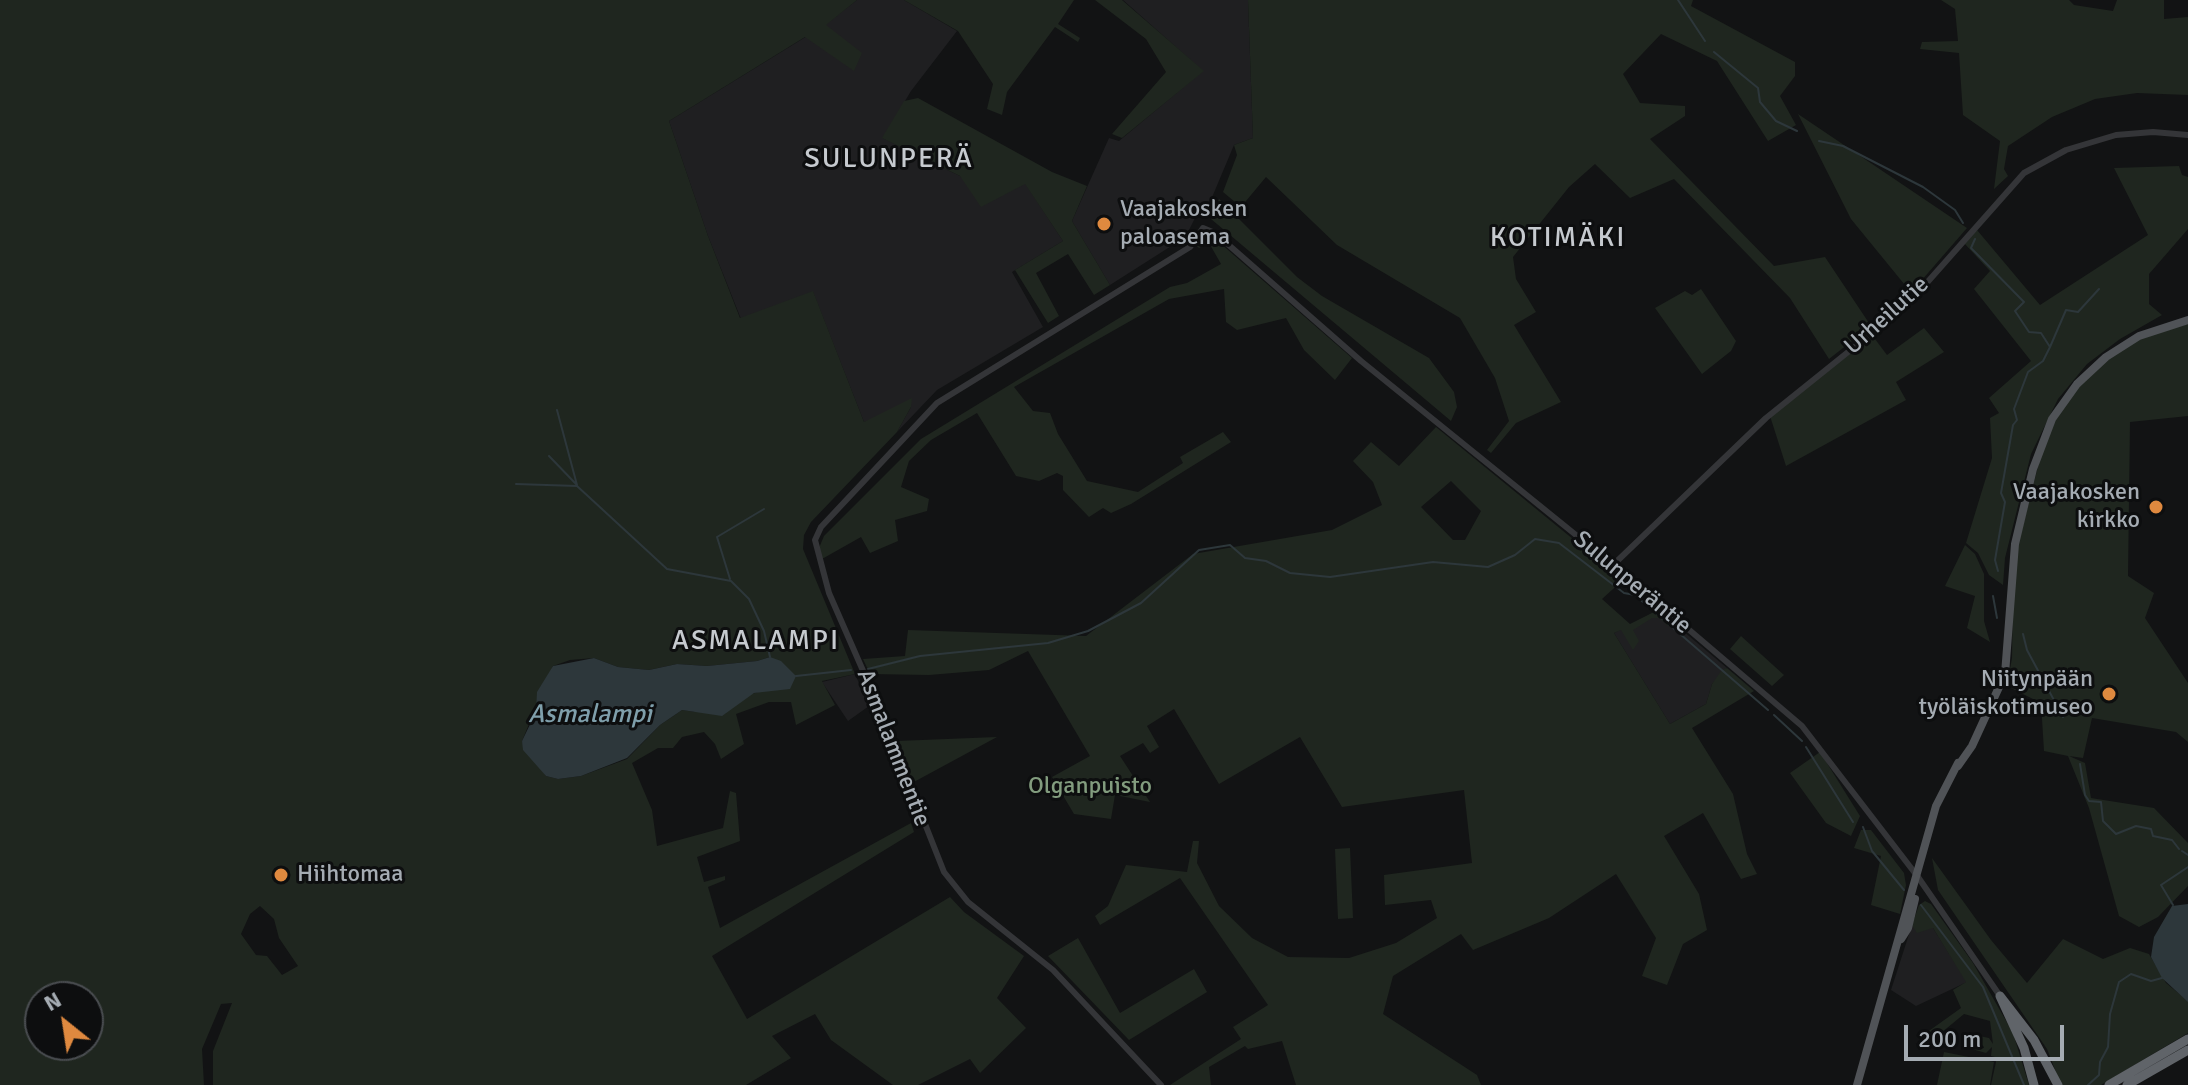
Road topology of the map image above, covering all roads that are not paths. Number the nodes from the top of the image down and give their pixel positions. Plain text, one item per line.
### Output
1 (2188, 135) edge
2 (1203, 228) joint
3 (2188, 320) edge
4 (1613, 565) junction
5 (1918, 877) junction
6 (2000, 996) junction
7 (2188, 1039) edge
8 (2188, 1050) edge
9 (1161, 1085) edge
10 (1857, 1085) edge
11 (2034, 1085) edge
12 (2058, 1085) edge
13 (2109, 1085) edge
14 (2127, 1085) edge

1 - 4 street, Urheilutie
2 - 4 street, Sulunperäntie
2 - 9 street, Asmalammentie
3 - 5 main road
4 - 5 street, Sulunperäntie
5 - 6 street, Sulunperäntie
5 - 10 main road
6 - 11 highway
6 - 12 highway
7 - 13 highway
8 - 14 highway

